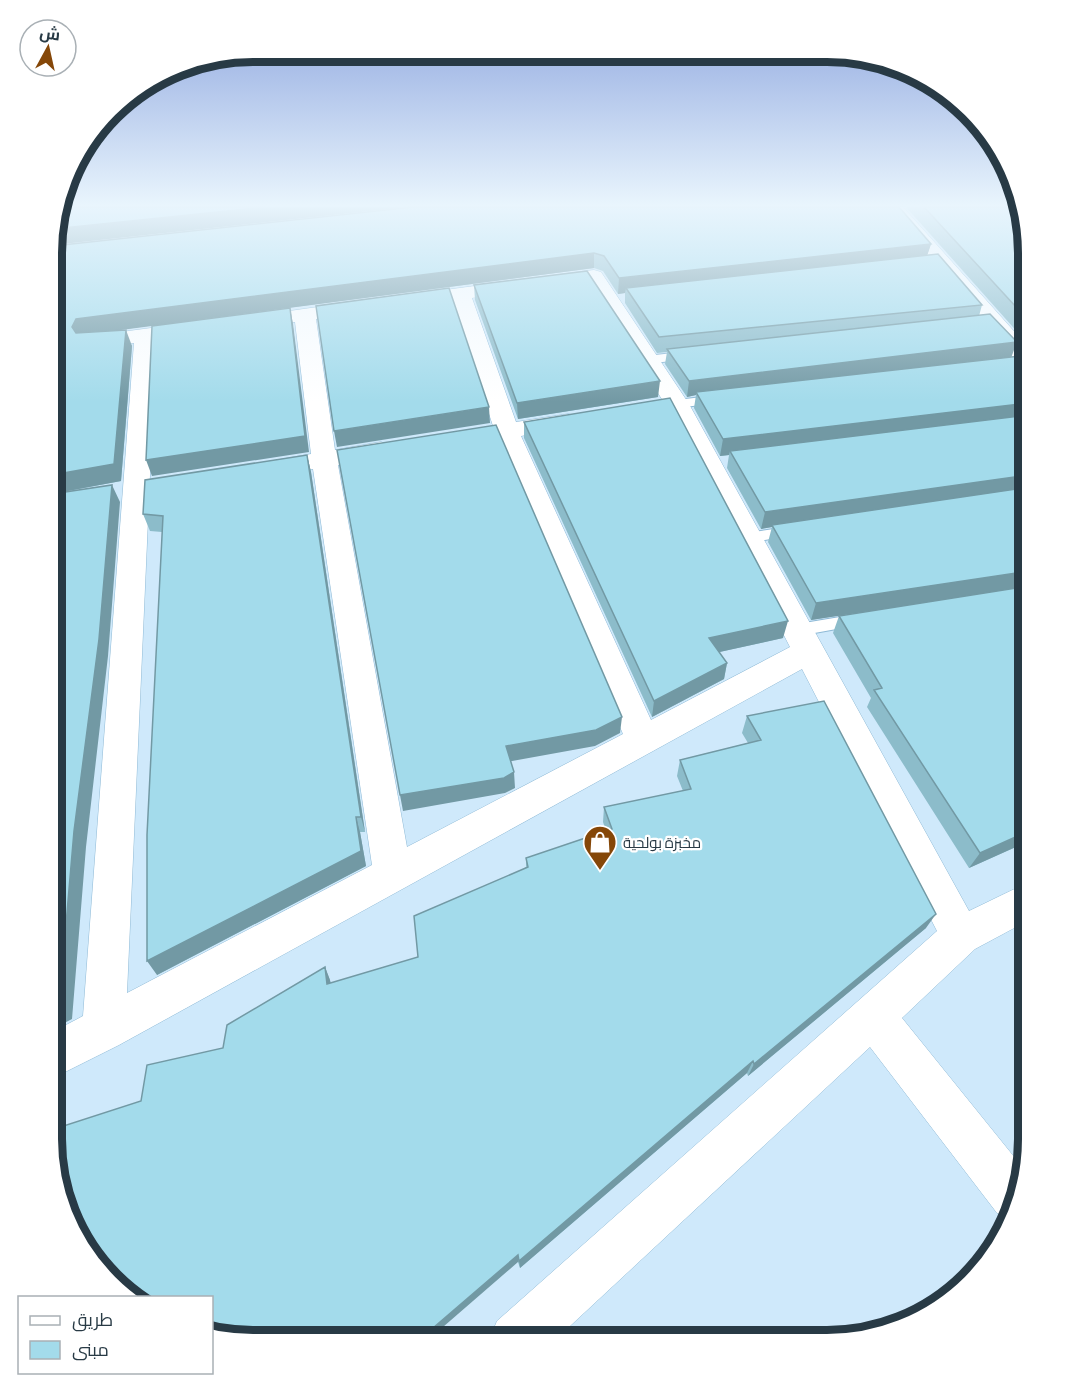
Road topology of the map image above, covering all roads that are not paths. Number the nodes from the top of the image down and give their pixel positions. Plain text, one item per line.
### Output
1 (941, 272) edge
2 (460, 294) junction
3 (305, 315) junction
4 (146, 335) junction
5 (92, 342) edge
6 (1018, 353) edge
7 (707, 354) edge
8 (647, 360) junction
9 (735, 397) edge
10 (665, 406) junction
11 (586, 418) edge
12 (507, 431) junction
13 (324, 459) junction
14 (241, 472) edge
15 (807, 530) edge
16 (748, 538) junction
17 (879, 617) edge
18 (803, 641) junction
19 (643, 740) junction
20 (393, 875) junction
21 (1018, 906) edge
22 (961, 936) junction
23 (872, 1015) junction
24 (104, 1030) junction
25 (62, 1051) edge
26 (1011, 1192) edge
27 (527, 1330) edge

1 - 6 street
2 - 3 street
2 - 8 street
2 - 12 street
3 - 4 street
3 - 13 street
4 - 5 street
4 - 24 street
7 - 8 lane
8 - 10 street
9 - 10 lane
10 - 16 street
11 - 12 street
12 - 13 street
12 - 19 street
13 - 14 street
13 - 20 street
15 - 16 lane
16 - 18 street
17 - 18 lane
18 - 19 street
18 - 22 street
19 - 20 street
20 - 24 street
21 - 22 street
22 - 23 street
23 - 26 street
23 - 27 street
24 - 25 street

